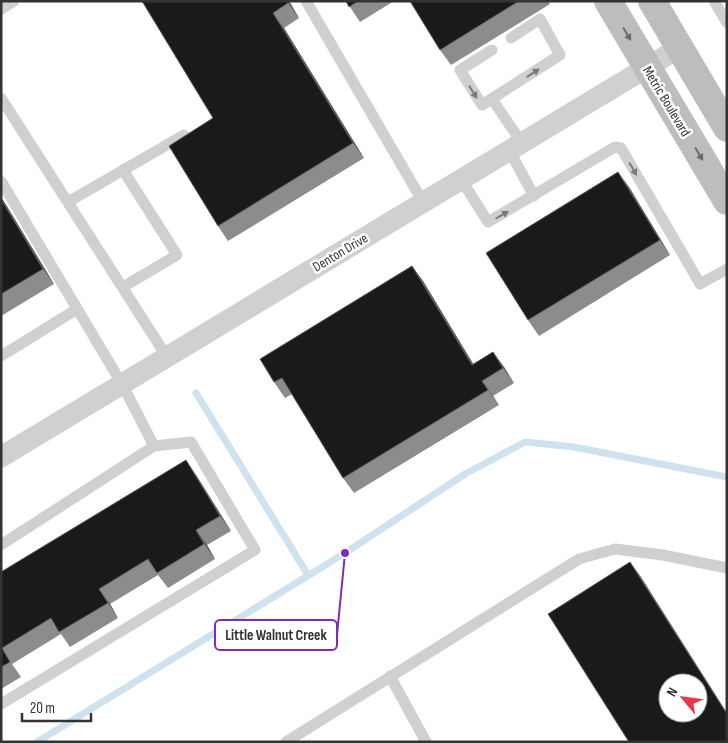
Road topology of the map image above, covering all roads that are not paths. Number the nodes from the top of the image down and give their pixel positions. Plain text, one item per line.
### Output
1 (14, 1) edge
2 (306, 1) edge
3 (608, 1) edge
4 (652, 1) edge
5 (714, 1) edge
6 (1, 9) edge
7 (727, 23) edge
8 (511, 38) dead end
9 (680, 48) junction
10 (492, 50) dead end
11 (647, 67) junction
12 (1, 98) edge
13 (492, 99) junction
14 (725, 119) edge
15 (184, 135) edge
16 (515, 147) junction
17 (123, 170) junction
18 (461, 179) junction
19 (1, 181) edge
20 (534, 196) junction
21 (727, 201) edge
22 (68, 202) junction
23 (423, 202) junction
24 (727, 269) edge
25 (123, 287) junction
26 (77, 308) junction
27 (1, 356) edge
28 (167, 357) junction
29 (122, 384) junction
30 (154, 446) junction
31 (1, 458) edge
32 (1, 545) edge
33 (727, 568) edge
34 (390, 676) junction
35 (1, 704) edge
36 (286, 742) edge
37 (426, 742) edge

1 - 6 lane
2 - 23 lane
3 -> 11 main road, Metric Boulevard
4 - 9 main road
5 - 7 lane
13 -> 8 lane
9 - 11 street, Denton Drive
9 - 14 main road
10 -> 13 lane
11 - 16 street, Denton Drive
11 -> 21 main road, Metric Boulevard
12 - 22 lane
13 - 16 lane
15 - 17 lane
16 - 18 street, Denton Drive
16 - 20 lane
17 - 22 lane
17 - 25 lane
18 -> 20 lane
18 - 23 street, Denton Drive
19 - 26 lane
20 -> 24 lane
22 - 25 lane
23 - 28 street, Denton Drive
25 - 28 lane
26 - 27 lane
26 - 29 lane
28 - 29 street, Denton Drive
29 - 30 lane
29 - 31 street, Denton Drive
30 - 32 lane
30 - 35 lane
33 - 34 lane
34 - 36 lane
34 - 37 lane

